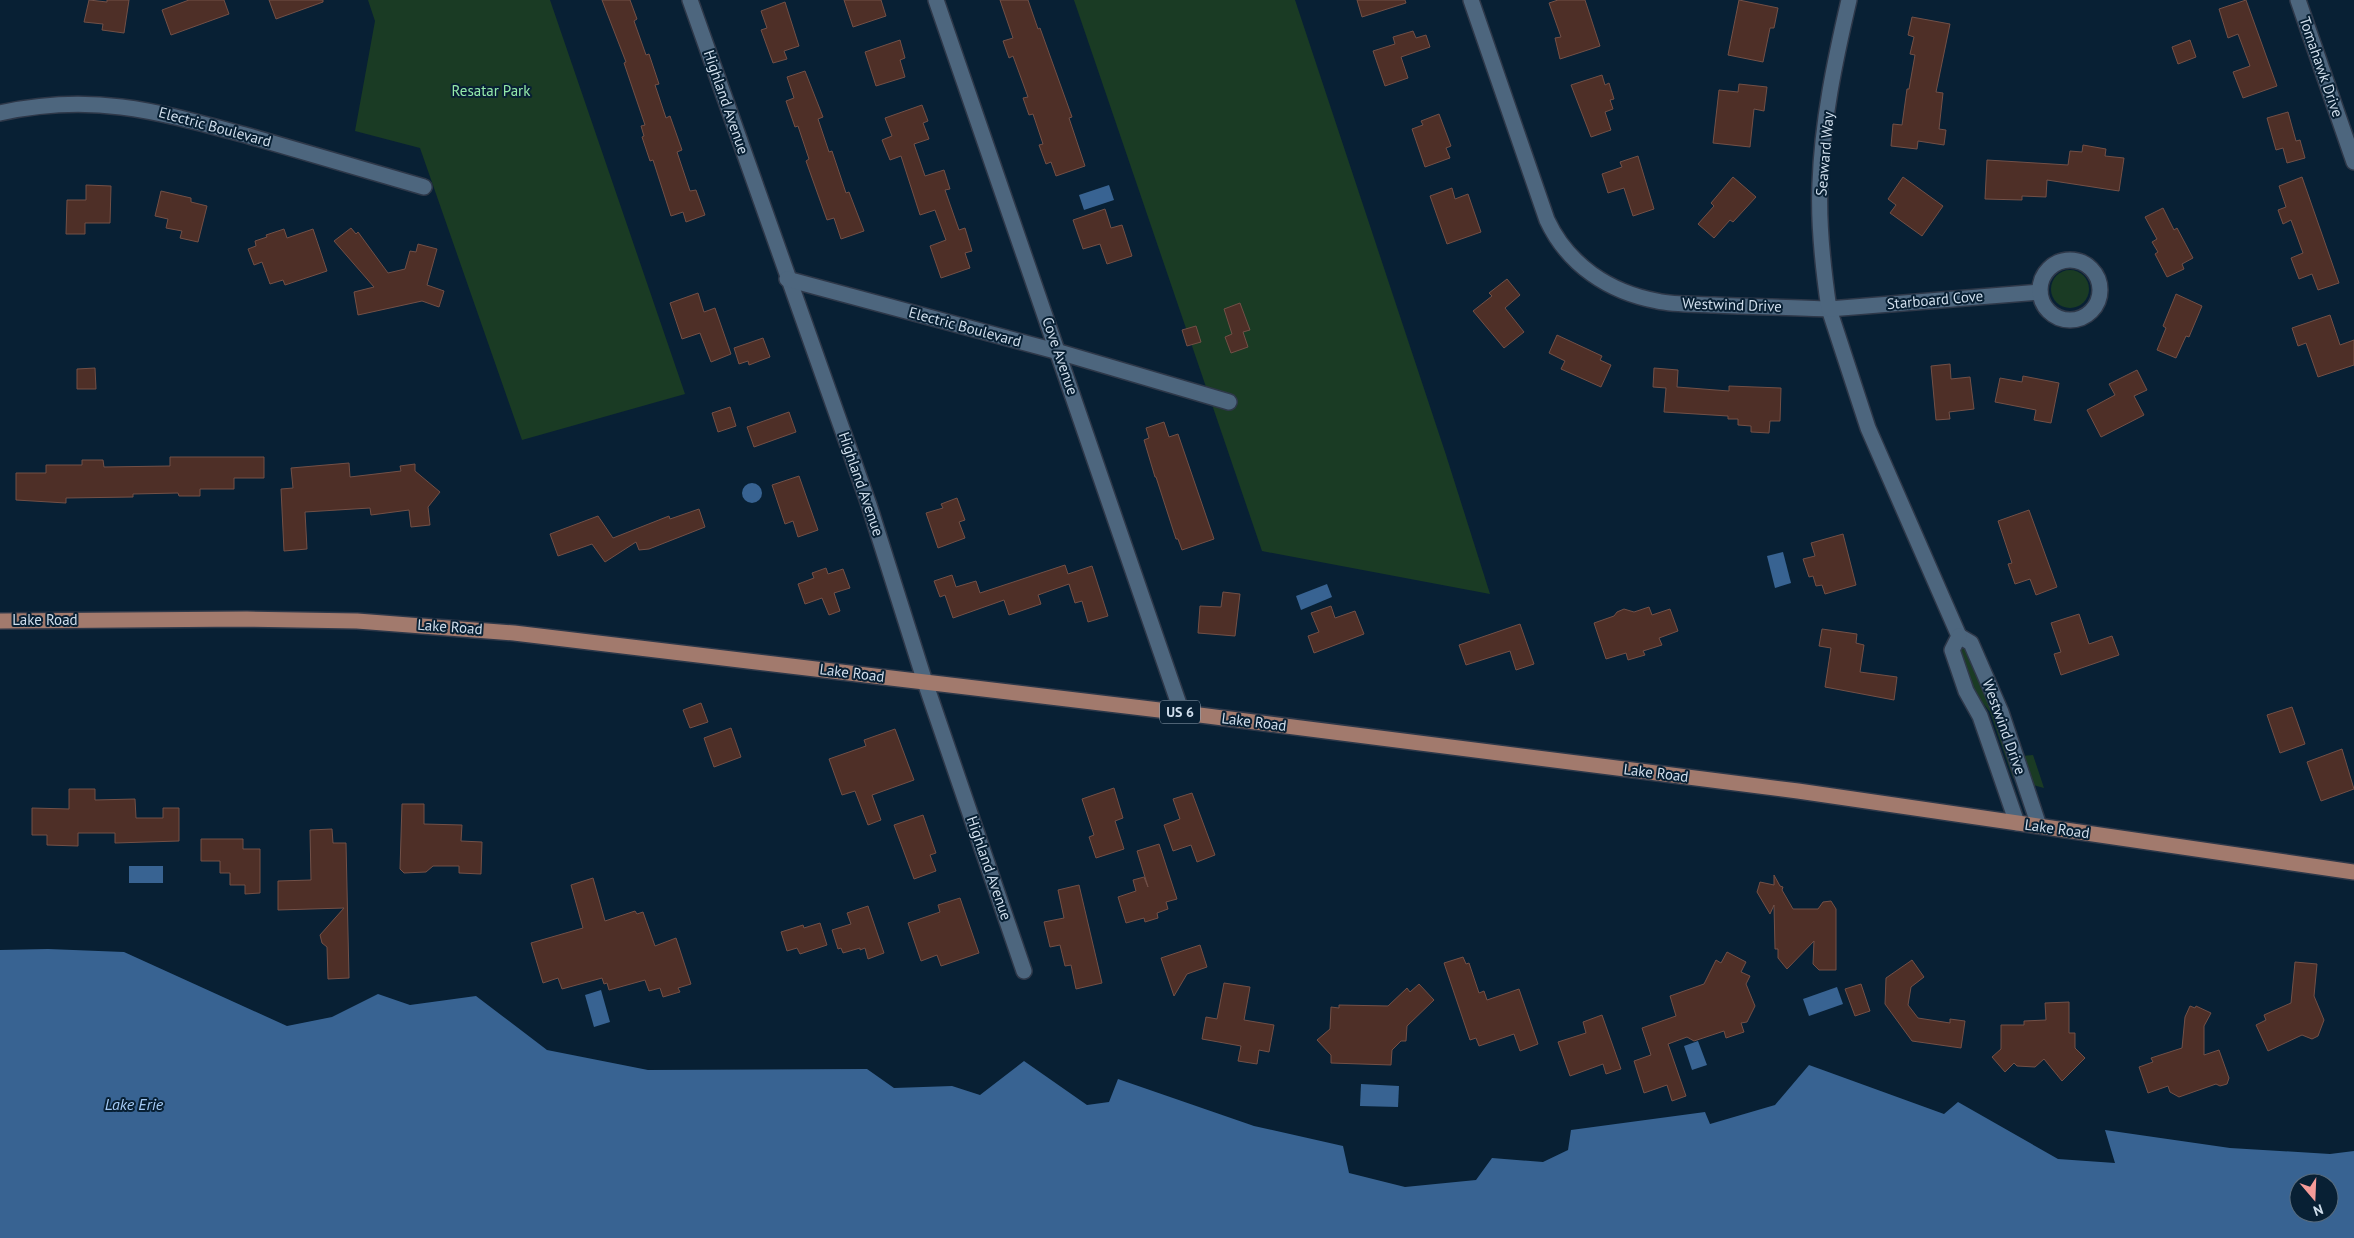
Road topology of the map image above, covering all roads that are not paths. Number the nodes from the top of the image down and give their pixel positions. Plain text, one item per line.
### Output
1 (690, 0) edge
2 (936, 0) edge
3 (1472, 0) edge
4 (1848, 0) edge
5 (2298, 0) edge
6 (0, 113) edge
7 (2354, 162) edge
8 (424, 188) dead end
9 (787, 280) junction
10 (2040, 292) dead end
11 (1829, 309) junction
12 (1059, 352) junction
13 (1229, 402) dead end
14 (0, 621) edge
15 (1959, 636) junction
16 (925, 682) junction
17 (1182, 713) junction
18 (2017, 823) junction
19 (2039, 826) junction
20 (2354, 872) edge
21 (1024, 971) dead end

1 - 9 street, Highland Avenue
2 - 12 street, Cove Avenue
3 - 11 street, Westwind Drive
4 - 11 street, Seaward Way
5 - 7 street, Tomahawk Drive
6 - 8 street, Electric Boulevard
9 - 12 street, Electric Boulevard
9 - 16 street, Highland Avenue
10 - 11 street, Starboard Cove
11 - 15 street, Westwind Drive
12 - 13 street, Electric Boulevard
12 - 17 street, Cove Avenue
14 - 16 main road, Lake Road / US 6
15 - 18 street, Westwind Drive
15 - 19 street, Westwind Drive
16 - 17 main road, Lake Road / US 6
16 - 21 street, Highland Avenue
17 - 18 main road, Lake Road / US 6
18 - 19 main road, Lake Road / US 6
19 - 20 main road, Lake Road / US 6

